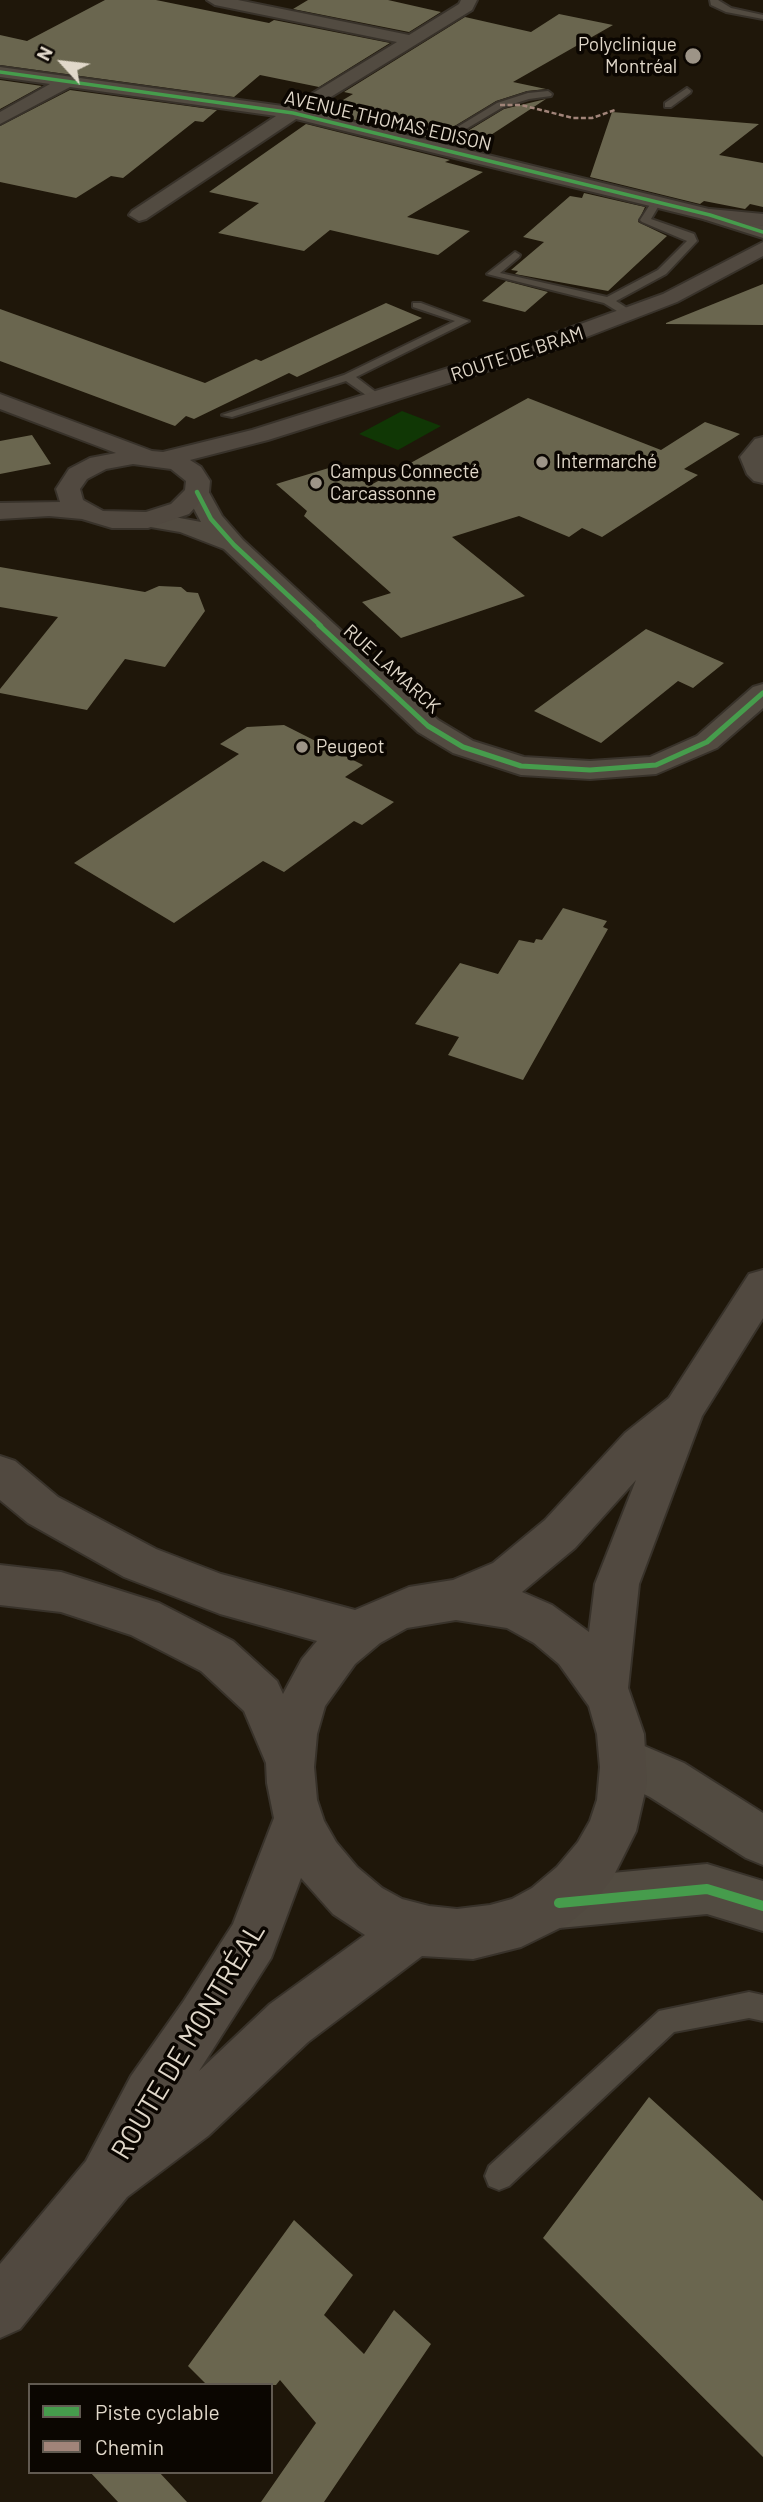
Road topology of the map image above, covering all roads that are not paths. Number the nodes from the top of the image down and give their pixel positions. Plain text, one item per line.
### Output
1 (215, 0) edge
2 (469, 0) edge
3 (714, 0) edge
4 (763, 17) edge
5 (410, 40) junction
6 (0, 72) edge
7 (65, 83) junction
8 (687, 90) dead end
9 (548, 94) dead end
10 (668, 105) dead end
11 (293, 113) junction
12 (0, 119) edge
13 (431, 146) junction
14 (656, 202) junction
15 (139, 215) dead end
16 (710, 215) junction
17 (763, 220) edge
18 (731, 224) junction
19 (763, 232) edge
20 (763, 248) edge
21 (515, 256) dead end
22 (763, 259) edge
23 (726, 266) junction
24 (670, 298) junction
25 (608, 301) junction
26 (417, 305) dead end
27 (629, 314) junction
28 (348, 377) junction
29 (377, 398) junction
30 (0, 401) edge
31 (228, 415) dead end
32 (62, 425) junction
33 (260, 435) junction
34 (763, 444) edge
35 (157, 458) junction
36 (79, 475) junction
37 (763, 476) edge
38 (198, 487) junction
39 (0, 499) edge
40 (0, 512) edge
41 (83, 512) junction
42 (148, 520) junction
43 (234, 545) junction
44 (763, 693) edge
45 (763, 1284) edge
46 (684, 1410) junction
47 (0, 1474) edge
48 (0, 1585) edge
49 (451, 1602) junction
50 (357, 1631) junction
51 (605, 1687) junction
52 (285, 1751) junction
53 (628, 1762) junction
54 (297, 1822) junction
55 (763, 1841) edge
56 (559, 1903) junction
57 (763, 1906) edge
58 (418, 1927) junction
59 (763, 2008) edge
60 (499, 2176) dead end
61 (106, 2181) junction
62 (0, 2309) edge

1 - 5 street
2 - 5 street
3 - 4 lane
5 - 11 street
6 - 7 street, AVENUE THOMAS EDISON
7 - 11 street, AVENUE THOMAS EDISON
7 - 12 street
8 - 10 lane
9 - 13 lane
11 - 13 street, AVENUE THOMAS EDISON
11 - 15 street
13 - 14 street, AVENUE THOMAS EDISON
14 - 16 street, AVENUE THOMAS EDISON
14 - 25 lane
16 - 17 main road
16 - 18 street, AVENUE THOMAS EDISON
18 - 19 street, AVENUE THOMAS EDISON
18 - 23 street
20 - 23 main road, ROUTE DE BRAM
21 - 25 lane
22 - 24 main road
23 - 24 main road, ROUTE DE BRAM
24 - 27 main road, ROUTE DE BRAM
25 - 27 lane
26 - 28 lane
27 - 29 main road, ROUTE DE BRAM
28 - 29 lane
28 - 31 lane
29 - 33 main road, ROUTE DE BRAM
30 - 32 main road
32 - 35 main road
32 - 36 main road
33 - 35 main road, ROUTE DE BRAM
33 - 38 main road, ROUTE DE BRAM
34 - 37 street
35 - 36 main road, ROUTE DE BRAM
35 - 38 main road, ROUTE DE BRAM
36 - 39 main road, ROUTE DE BRAM
36 - 41 main road
38 - 42 main road, ROUTE DE BRAM
38 - 43 street, RUE LAMARCK
40 - 41 main road, ROUTE DE BRAM
41 - 42 main road, ROUTE DE BRAM
42 - 43 street, RUE LAMARCK
43 - 44 street, RUE LAMARCK
45 - 46 main road
46 - 49 main road
46 - 51 main road
47 - 50 main road
48 - 52 main road
49 - 50 main road
49 - 51 main road
50 - 52 main road
51 - 53 main road
52 - 54 main road
53 - 55 street
53 - 56 main road
54 - 58 main road
54 - 61 main road, ROUTE DE MONTRÉAL
56 - 57 street
56 - 58 main road
58 - 61 main road, ROUTE DE MONTRÉAL
59 - 60 lane
61 - 62 main road, ROUTE DE MONTRÉAL

